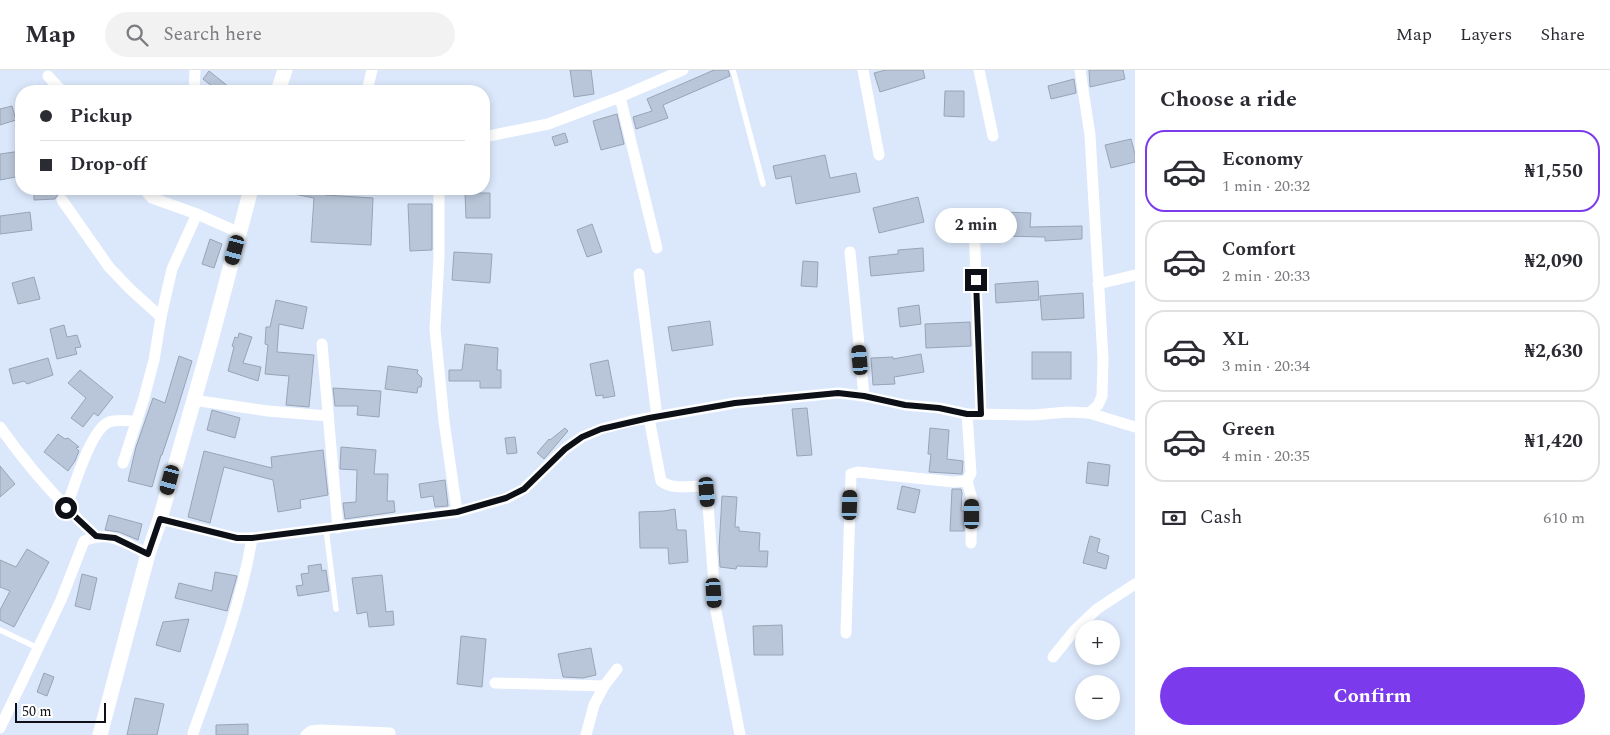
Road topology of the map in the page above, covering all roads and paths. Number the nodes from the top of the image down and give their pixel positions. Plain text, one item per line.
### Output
1 (195, 70) edge
2 (285, 70) edge
3 (372, 70) edge
4 (683, 70) edge
5 (733, 70) edge
6 (863, 70) edge
7 (980, 70) edge
8 (1080, 70) edge
9 (48, 76) dead end
10 (56, 85) edge
11 (194, 85) edge
12 (280, 85) edge
13 (368, 85) edge
14 (620, 98) junction
15 (490, 136) edge
16 (993, 136) dead end
17 (879, 155) dead end
18 (763, 184) dead end
19 (156, 195) edge
20 (250, 195) edge
21 (439, 195) edge
22 (62, 200) dead end
23 (197, 214) junction
24 (974, 223) dead end
25 (240, 232) junction
26 (657, 248) dead end
27 (850, 252) dead end
28 (639, 274) dead end
29 (1135, 275) edge
30 (1098, 284) junction
31 (161, 316) junction
32 (322, 344) dead end
33 (864, 396) junction
34 (193, 400) junction
35 (1089, 413) junction
36 (967, 414) junction
37 (981, 414) junction
38 (328, 416) junction
39 (653, 417) junction
40 (136, 421) junction
41 (0, 427) edge
42 (1135, 427) edge
43 (123, 463) dead end
44 (967, 481) junction
45 (66, 508) junction
46 (457, 512) junction
47 (160, 519) junction
48 (338, 528) junction
49 (326, 529) junction
50 (96, 536) junction
51 (252, 538) junction
52 (971, 543) dead end
53 (148, 554) junction
54 (1135, 584) edge
55 (336, 609) dead end
56 (0, 630) edge
57 (846, 633) dead end
58 (38, 648) junction
59 (1053, 657) dead end
60 (617, 669) dead end
61 (494, 683) dead end
62 (604, 686) junction
63 (5, 701) edge
64 (0, 728) edge
65 (193, 733) dead end
66 (390, 733) dead end
67 (100, 735) edge
68 (306, 735) edge
69 (586, 735) edge
70 (740, 735) edge

1 - 11 street
2 - 12 street
3 - 13 street
4 - 14 street
5 - 18 lane
6 - 17 street
7 - 16 street
8 - 30 street
9 - 10 street
14 - 15 street
14 - 26 street
19 - 23 street
20 - 25 street
21 - 46 street
22 - 31 street
23 - 25 street
23 - 31 street
24 - 37 street
25 - 34 street
27 - 33 street
28 - 39 street
29 - 30 street
30 - 35 street
31 - 40 street
32 - 38 street
33 - 36 street
33 - 39 street
34 - 38 street
34 - 47 street
35 - 37 street
35 - 42 street
36 - 37 street
36 - 44 street
38 - 48 street
39 - 46 street
39 - 70 street
40 - 43 street
40 - 45 street
41 - 45 street
44 - 52 street
44 - 57 street
45 - 50 street
46 - 48 street
47 - 51 street
47 - 53 street
48 - 49 street
49 - 51 street
49 - 55 lane
50 - 53 street
50 - 58 street
51 - 65 street
53 - 67 street
54 - 59 street
56 - 58 lane
58 - 63 street
60 - 62 street
61 - 62 street
62 - 69 street
63 - 64 street
66 - 68 street

